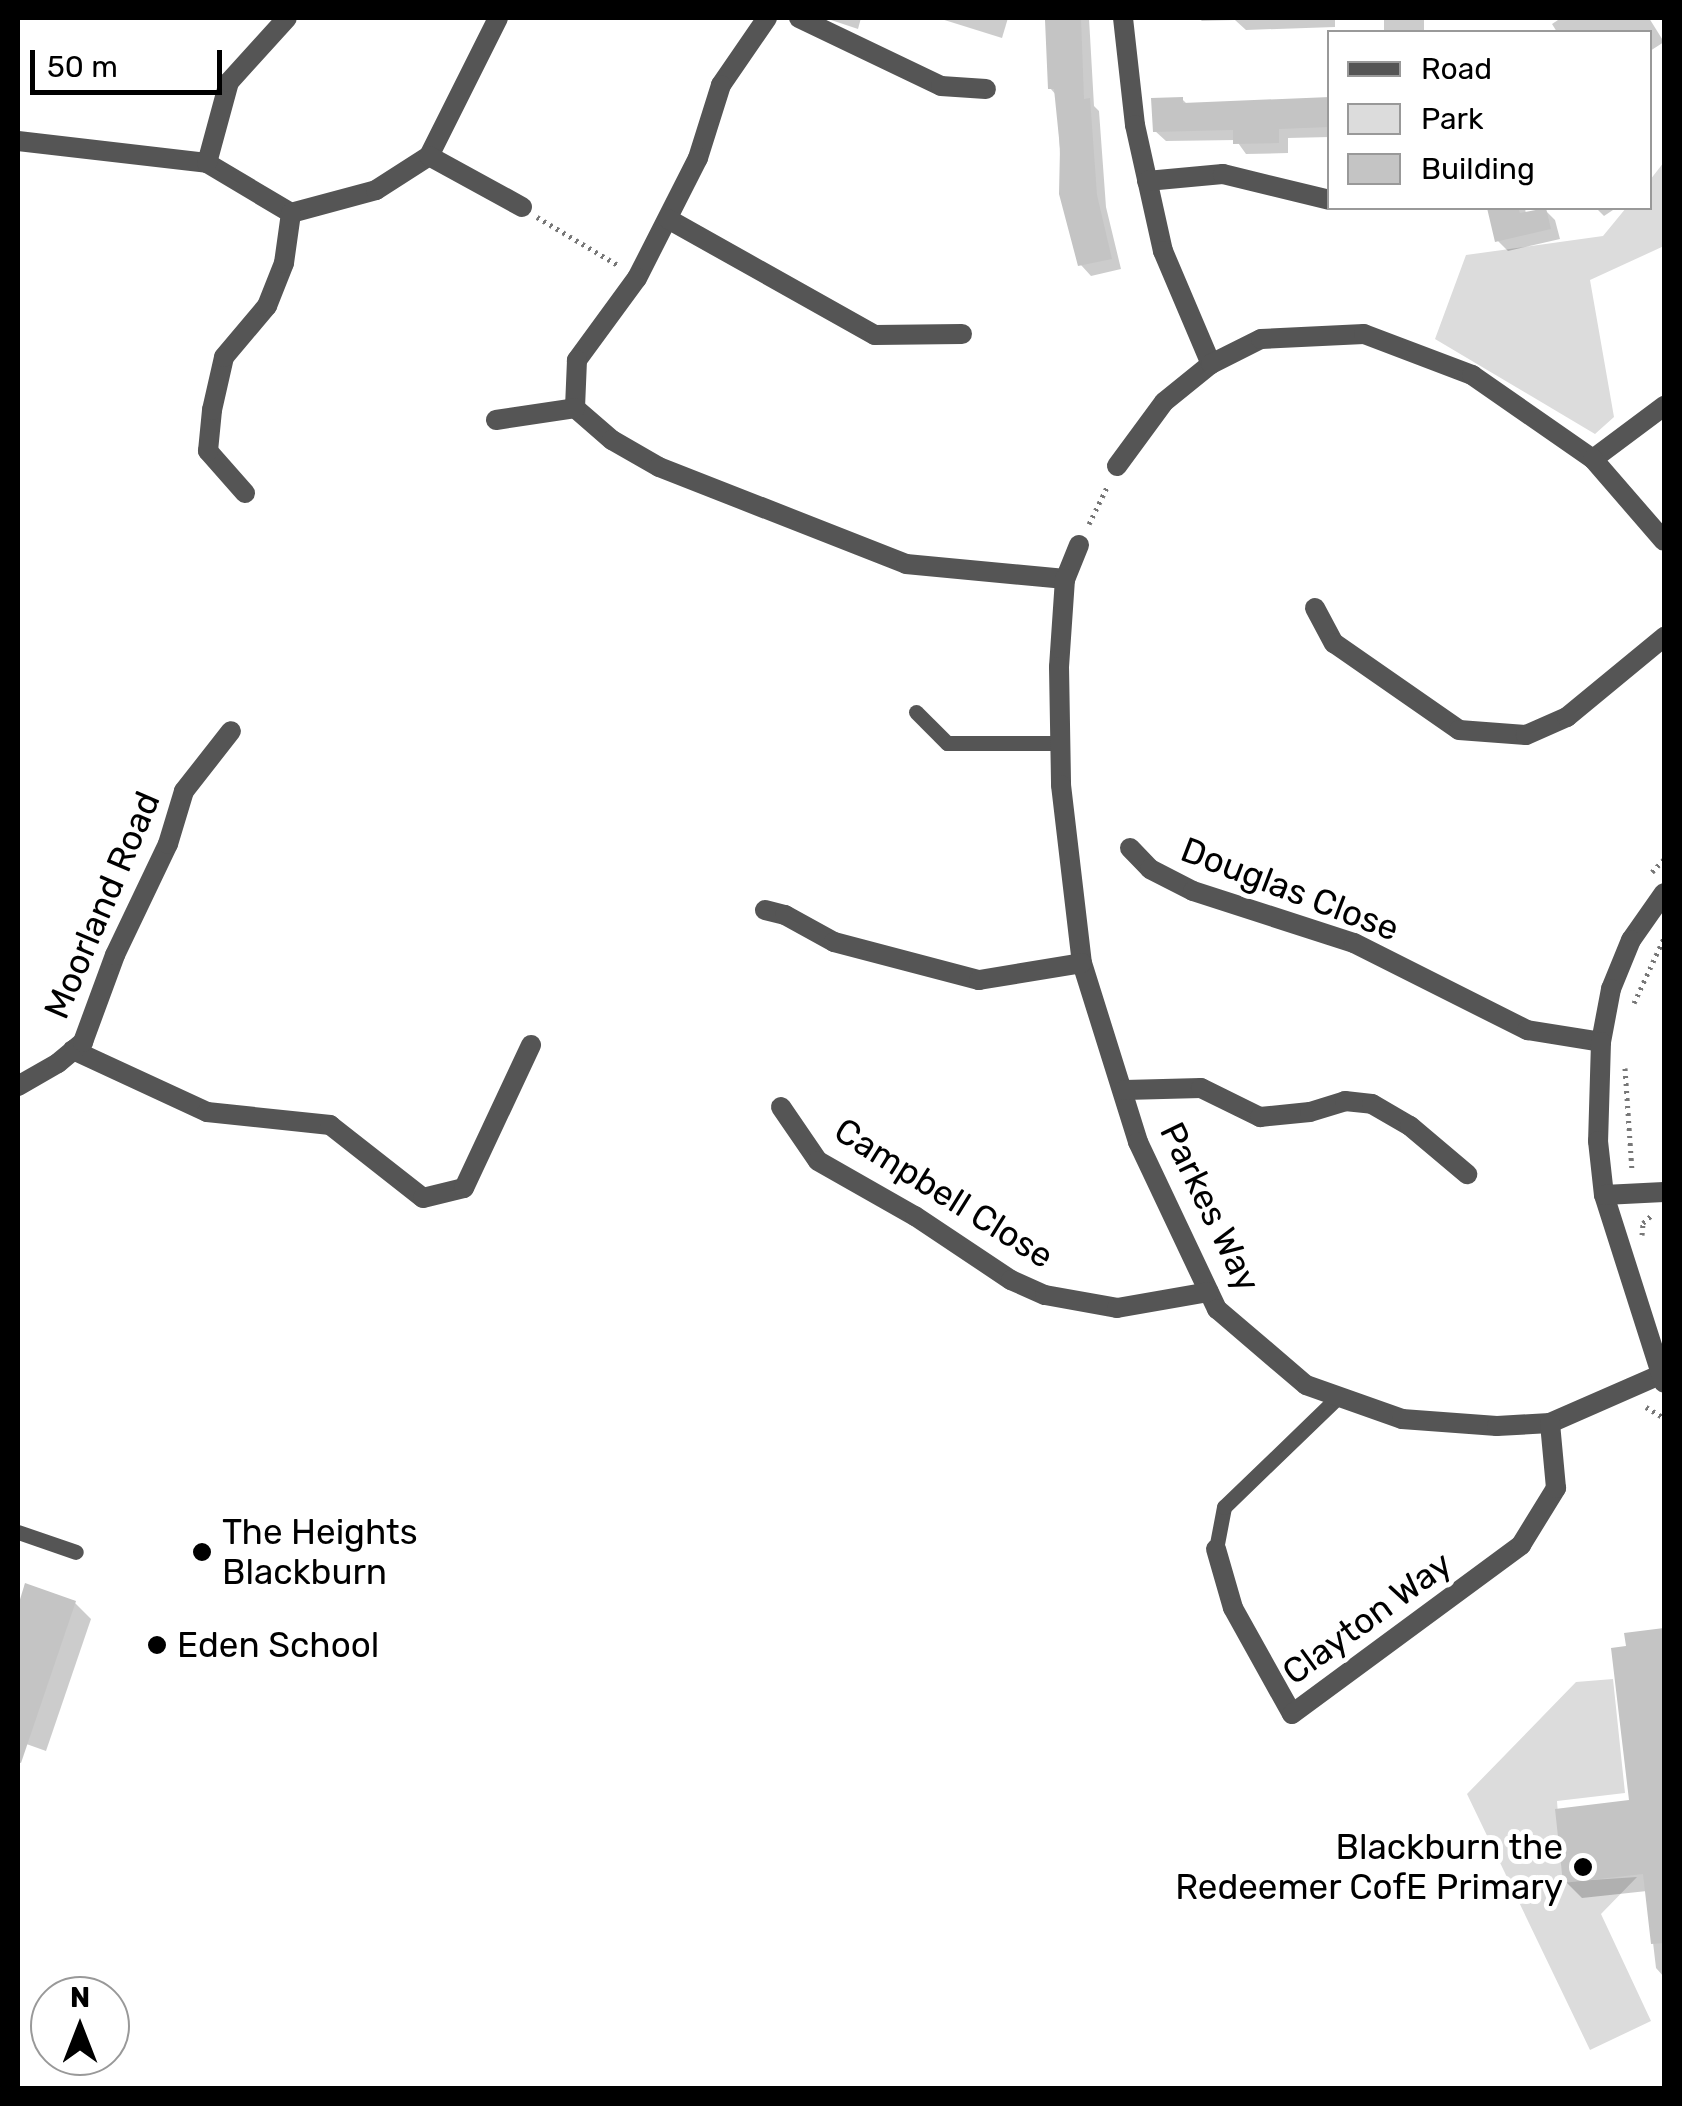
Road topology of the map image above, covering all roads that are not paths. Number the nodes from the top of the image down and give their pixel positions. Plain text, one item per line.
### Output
1 (287, 18) edge
2 (498, 18) edge
3 (767, 18) edge
4 (799, 18) edge
5 (1123, 18) edge
6 (986, 89) dead end
7 (18, 141) edge
8 (429, 156) junction
9 (207, 164) junction
10 (1147, 181) junction
11 (1327, 199) edge
12 (522, 208) road end
13 (291, 212) junction
14 (668, 218) junction
15 (962, 334) dead end
16 (1211, 364) junction
17 (1664, 406) edge
18 (575, 408) junction
19 (496, 420) dead end
20 (1593, 459) junction
21 (1117, 466) road end
22 (244, 493) dead end
23 (1664, 541) edge
24 (1079, 545) road end
25 (1065, 579) junction
26 (1315, 608) dead end
27 (1664, 637) edge
28 (916, 712) dead end
29 (230, 731) dead end
30 (1060, 743) junction
31 (1130, 848) dead end
32 (1664, 893) edge
33 (765, 910) dead end
34 (1082, 963) junction
35 (1601, 1042) junction
36 (531, 1045) dead end
37 (73, 1050) junction
38 (18, 1086) edge
39 (1125, 1090) junction
40 (782, 1108) dead end
41 (1467, 1174) dead end
42 (1604, 1195) junction
43 (1663, 1202) edge
44 (1209, 1292) junction
45 (1662, 1379) edge
46 (1338, 1397) junction
47 (1550, 1423) junction
48 (18, 1532) edge
49 (1216, 1550) joint
50 (76, 1552) dead end

1 - 9 street
2 - 8 street
3 - 14 street
4 - 6 street
5 - 10 street
7 - 9 street
8 - 12 street
8 - 13 street
9 - 13 street
10 - 11 street
10 - 16 street
13 - 22 street
14 - 15 street
14 - 18 street
16 - 20 street
16 - 21 street
17 - 20 street
18 - 19 street
18 - 25 street
20 - 23 street
24 - 25 street, Parkes Way
25 - 30 street, Parkes Way
26 - 27 street
28 - 30 lane
29 - 37 street, Moorland Road
30 - 34 street, Parkes Way
31 - 35 street, Douglas Close
32 - 35 street
33 - 34 street
34 - 39 street, Parkes Way
35 - 42 street
36 - 37 street
37 - 38 street, Moorland Road
39 - 41 street
39 - 44 street, Parkes Way
40 - 44 street, Campbell Close
42 - 43 street
42 - 45 street
44 - 46 street, Parkes Way
45 - 47 street, Parkes Way
46 - 47 street, Parkes Way
46 - 49 lane
47 - 49 street, Clayton Way
48 - 50 lane

